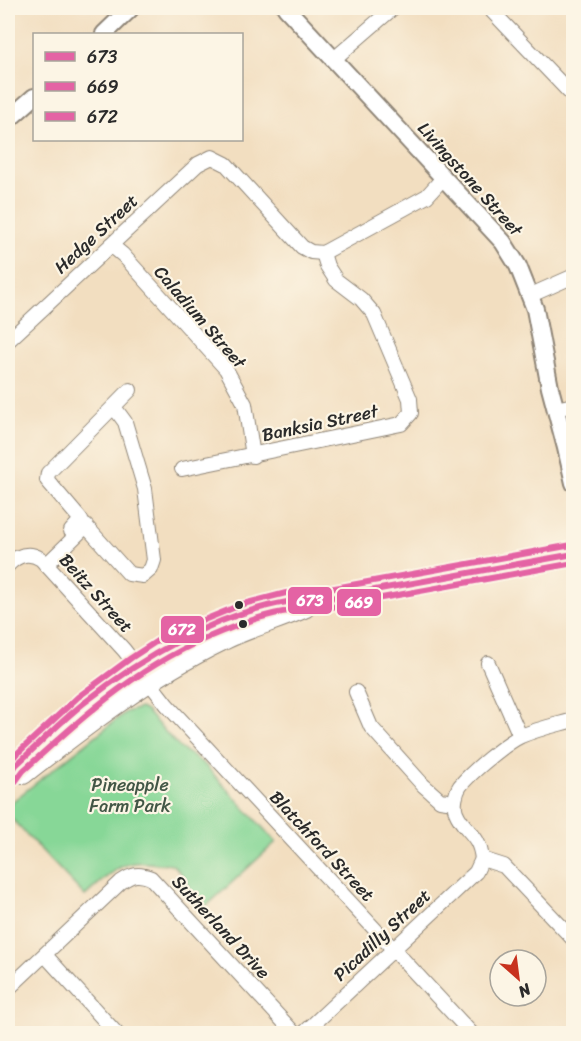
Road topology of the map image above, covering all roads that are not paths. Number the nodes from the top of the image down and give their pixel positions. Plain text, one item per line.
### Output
1 (131, 8) edge
2 (286, 8) edge
3 (393, 8) edge
4 (489, 8) edge
5 (105, 33) edge
6 (334, 59) junction
7 (573, 97) edge
8 (33, 98) edge
9 (8, 120) edge
10 (443, 178) junction
11 (111, 245) junction
12 (323, 253) junction
13 (573, 276) edge
14 (531, 295) junction
15 (8, 341) edge
16 (130, 390) dead end
17 (573, 405) edge
18 (114, 407) junction
19 (555, 409) junction
20 (253, 456) junction
21 (183, 469) dead end
22 (573, 483) edge
23 (573, 555) edge
24 (44, 562) junction
25 (8, 565) edge
26 (319, 600) junction
27 (488, 663) dead end
28 (136, 665) junction
29 (148, 682) junction
30 (356, 692) dead end
31 (573, 720) edge
32 (520, 736) junction
33 (8, 777) edge
34 (8, 782) edge
35 (454, 802) junction
36 (482, 859) junction
37 (573, 940) edge
38 (394, 949) junction
39 (45, 955) junction
40 (8, 989) edge
41 (117, 1034) edge
42 (295, 1034) edge
43 (303, 1034) edge
44 (472, 1034) edge

1 - 5 street
2 - 6 street, Livingstone Street
3 - 6 street
4 - 7 street
6 - 10 street, Livingstone Street
8 - 9 street
10 - 12 street
10 - 14 street, Livingstone Street
11 - 12 street, Hedge Street
11 - 15 street, Hedge Street
11 - 20 street, Caladium Street
12 - 20 street, Banksia Street
13 - 14 street
14 - 19 street, Livingstone Street
16 - 18 street
17 - 19 street
18 - 24 street
18 - 24 street
19 - 22 street, Livingstone Street
20 - 21 street, Banksia Street
23 - 26 main road
24 - 25 street, Beitz Street
24 - 28 street, Beitz Street
26 - 28 main road
26 - 29 main road
27 - 32 street
28 - 29 street, Beitz Street
28 - 33 main road
29 - 34 main road
29 - 38 street, Blatchford Street
30 - 35 street
31 - 32 street
32 - 35 street
35 - 36 street
36 - 37 street
36 - 38 street, Picadilly Street
38 - 43 street, Picadilly Street
38 - 44 street, Blatchford Street
39 - 40 street, Sutherland Drive
39 - 41 street
39 - 42 street, Sutherland Drive

